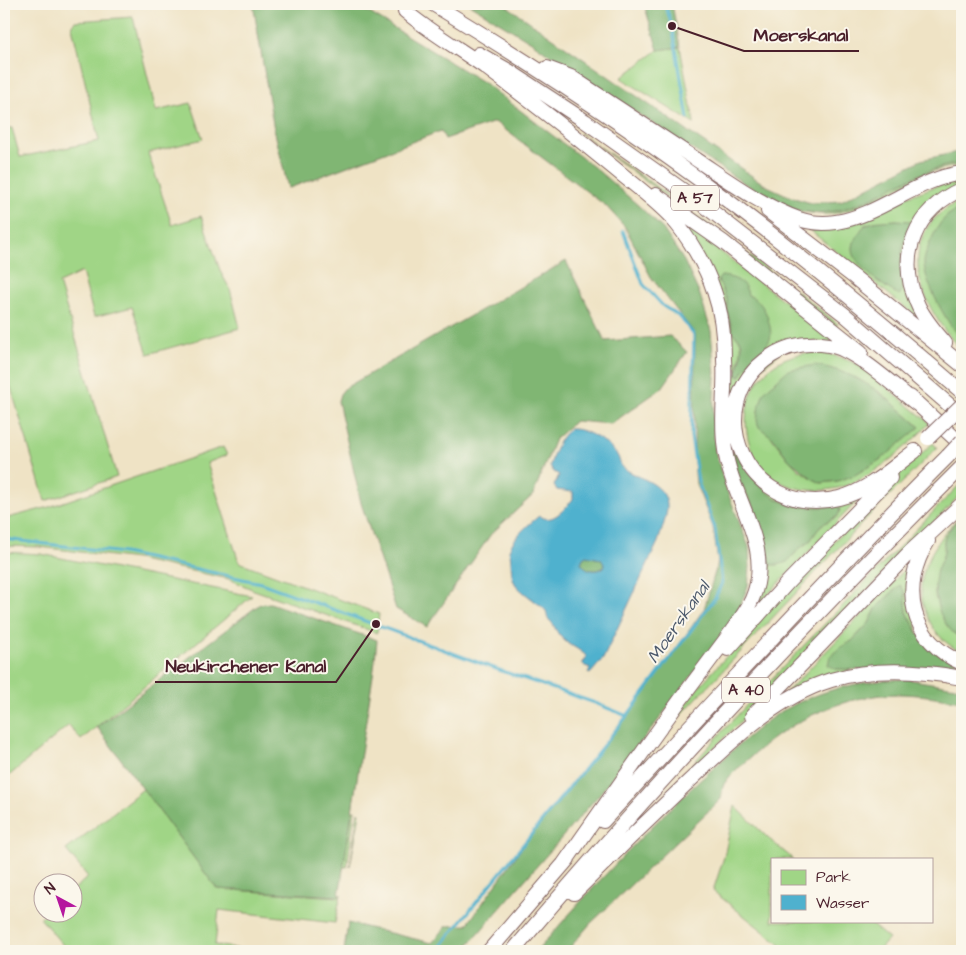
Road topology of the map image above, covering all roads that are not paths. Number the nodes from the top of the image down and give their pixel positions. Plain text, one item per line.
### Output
1 (434, 4) edge
2 (399, 7) edge
3 (521, 57) junction
4 (596, 153) junction
5 (962, 174) edge
6 (962, 189) edge
7 (746, 193) junction
8 (962, 364) edge
9 (962, 392) edge
10 (917, 404) junction
11 (962, 405) edge
12 (962, 416) edge
13 (962, 443) edge
14 (915, 451) junction
15 (961, 467) edge
16 (962, 504) edge
17 (962, 663) edge
18 (962, 678) edge
19 (644, 750) junction
20 (715, 757) junction
21 (563, 864) junction
22 (540, 919) junction
23 (489, 951) edge
24 (513, 951) edge

1 - 3 highway, A 57
2 - 4 highway
2 - 12 highway, A 57
3 - 7 highway
3 - 9 highway, A 57
4 - 10 highway
4 - 19 highway
5 - 7 highway
6 - 8 highway
7 - 8 highway
10 - 13 highway
10 - 14 highway
11 - 14 highway, bridge
13 - 21 highway, A 40, bridge
14 - 19 highway
15 - 22 highway, A 40
16 - 17 highway
16 - 20 highway
18 - 20 highway
19 - 21 highway
20 - 22 highway
21 - 23 highway, A 40
22 - 24 highway, A 40

